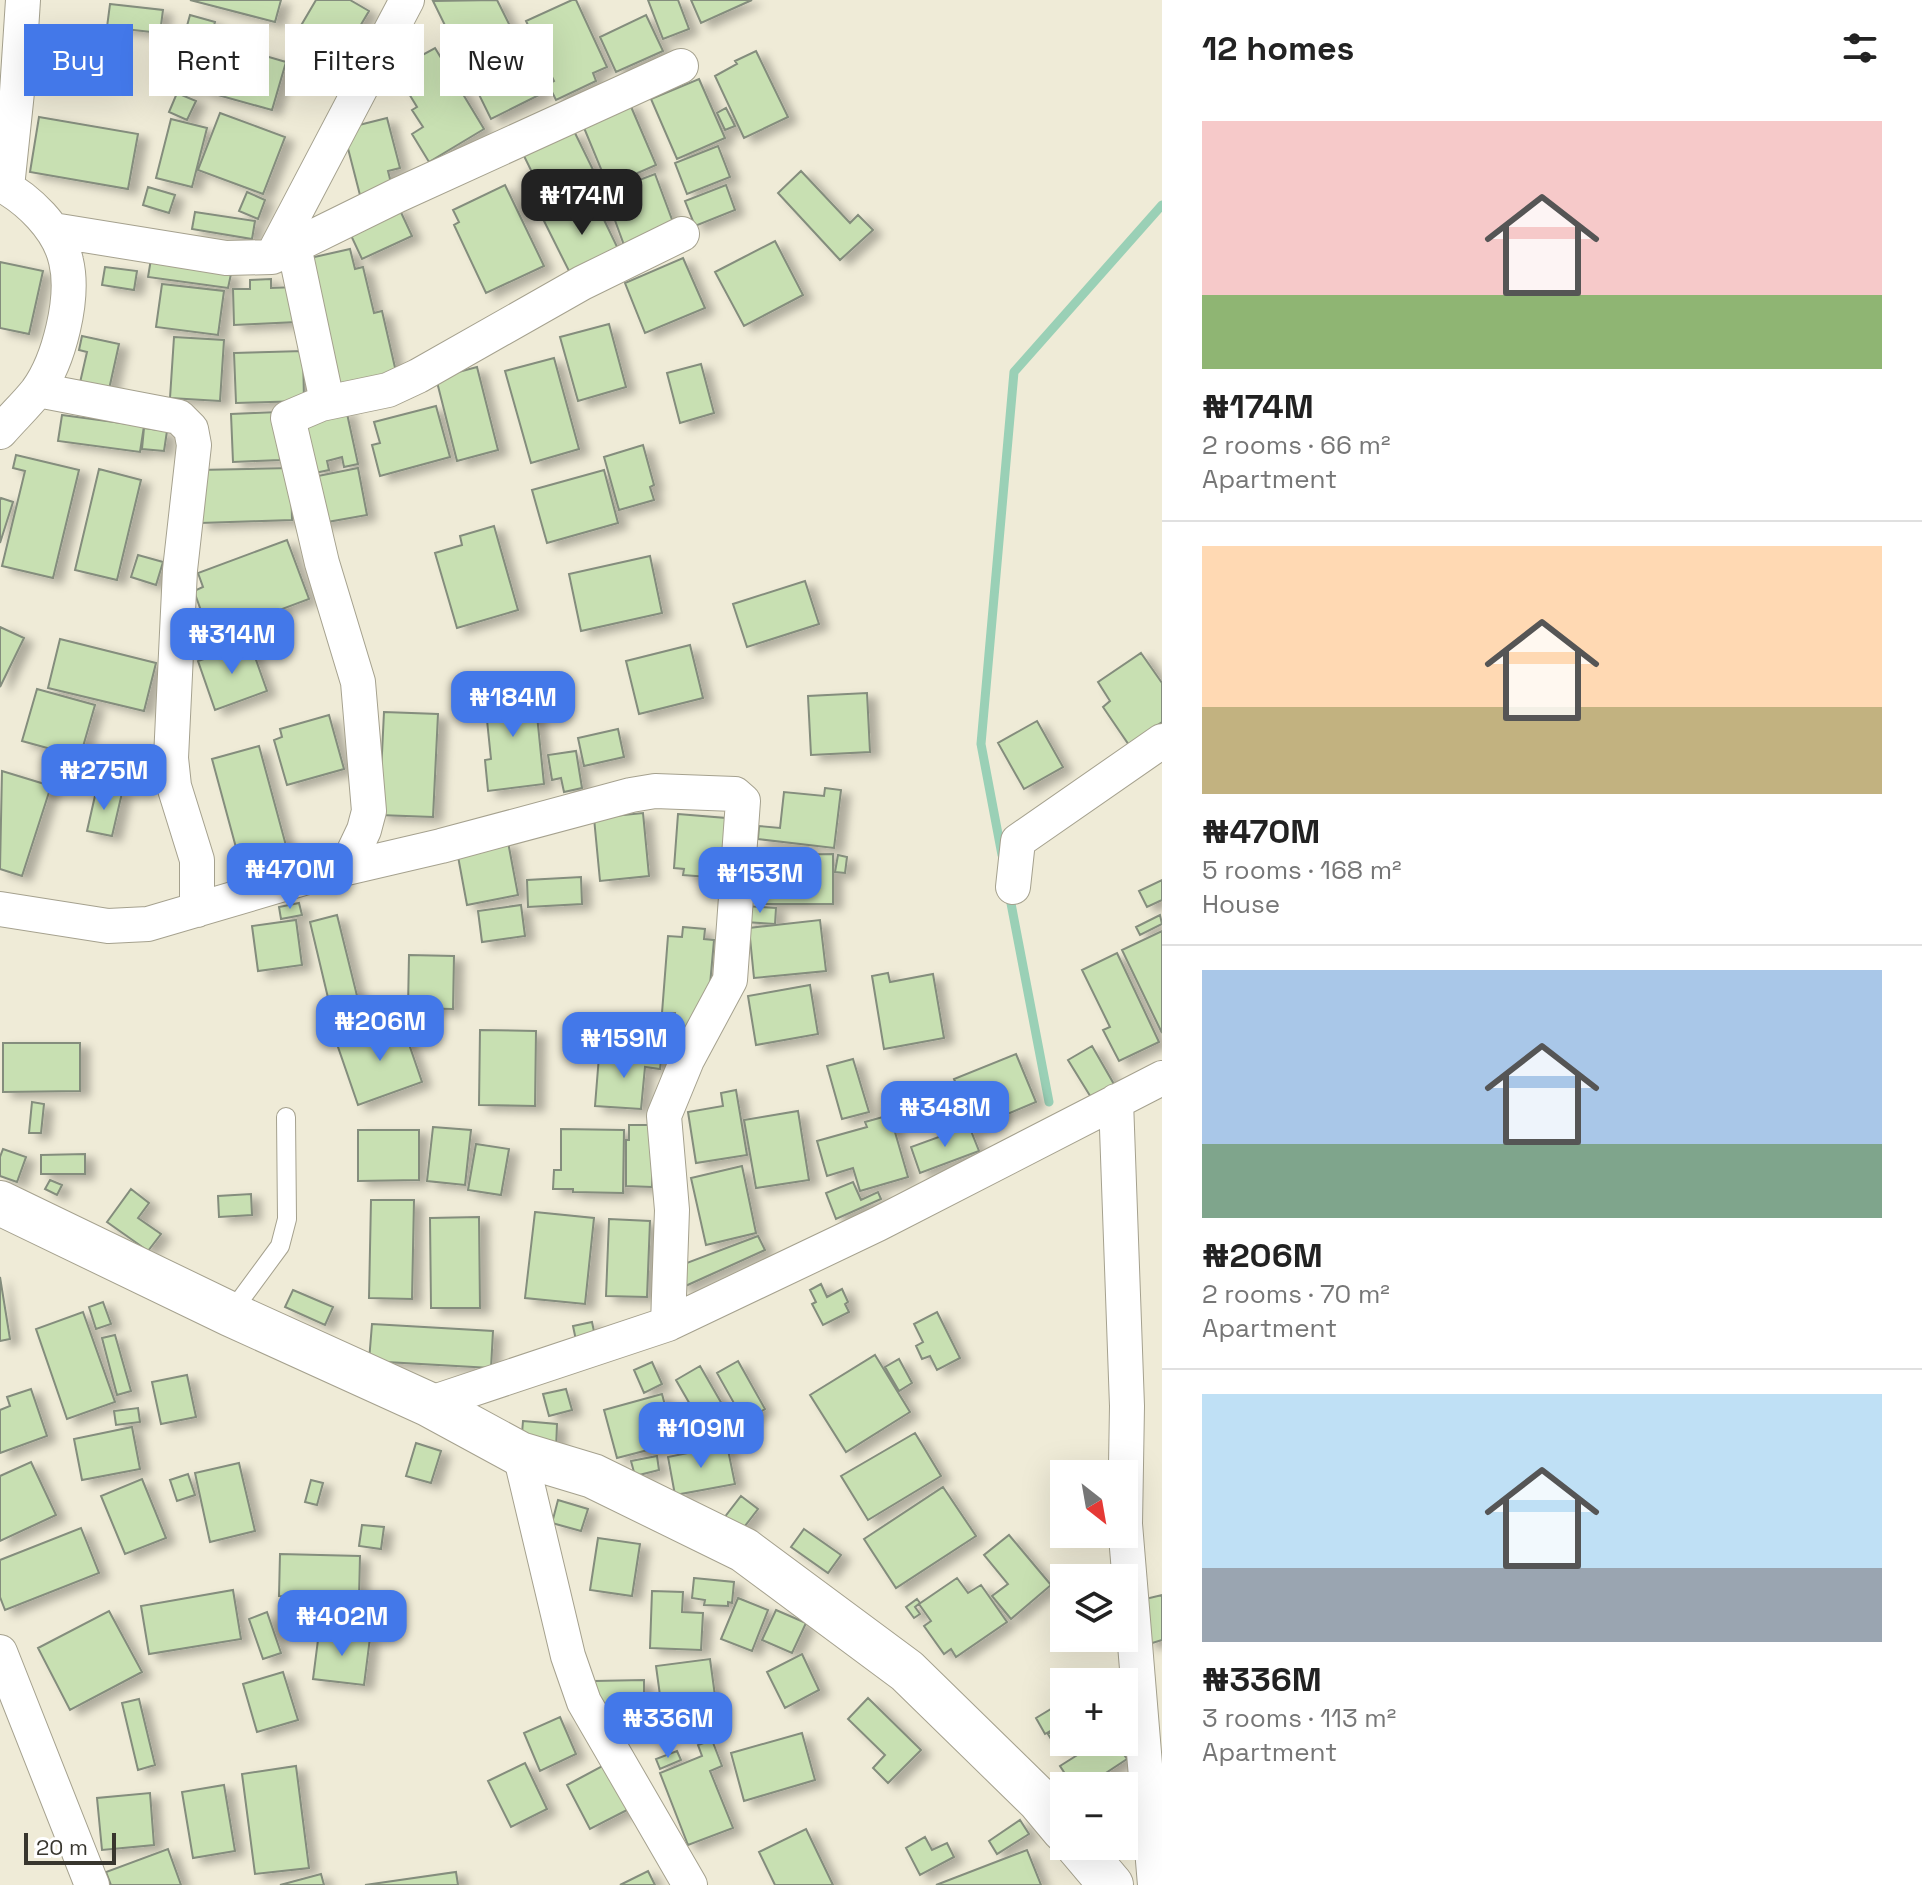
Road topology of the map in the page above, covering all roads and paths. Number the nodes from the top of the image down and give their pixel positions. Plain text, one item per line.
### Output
1 (23, 0) edge
2 (407, 0) edge
3 (681, 66) dead end
4 (3, 185) edge
5 (53, 230) junction
6 (682, 234) dead end
7 (283, 252) junction
8 (38, 390) junction
9 (321, 404) junction
10 (0, 432) edge
11 (1162, 741) edge
12 (346, 868) junction
13 (1013, 887) dead end
14 (0, 909) edge
15 (197, 910) junction
16 (1162, 1078) edge
17 (1116, 1101) junction
18 (286, 1117) dead end
19 (0, 1203) edge
20 (230, 1314) junction
21 (668, 1324) junction
22 (428, 1404) junction
23 (520, 1454) junction
24 (0, 1652) edge
25 (1050, 1813) edge
26 (1090, 1860) edge
27 (92, 1885) edge
28 (690, 1885) edge
29 (1111, 1885) edge
30 (1155, 1885) edge

1 - 4 street
2 - 7 street
3 - 7 street
4 - 5 street
5 - 7 street
5 - 8 street
6 - 9 street
7 - 9 street
8 - 10 street
8 - 15 street
9 - 12 street
11 - 13 street
12 - 15 street
12 - 21 street
14 - 15 street
16 - 17 street
17 - 21 street
17 - 30 street
18 - 20 lane
19 - 20 street
20 - 22 street
21 - 22 street
22 - 23 street
23 - 25 street
23 - 28 street
24 - 27 street
26 - 29 street

